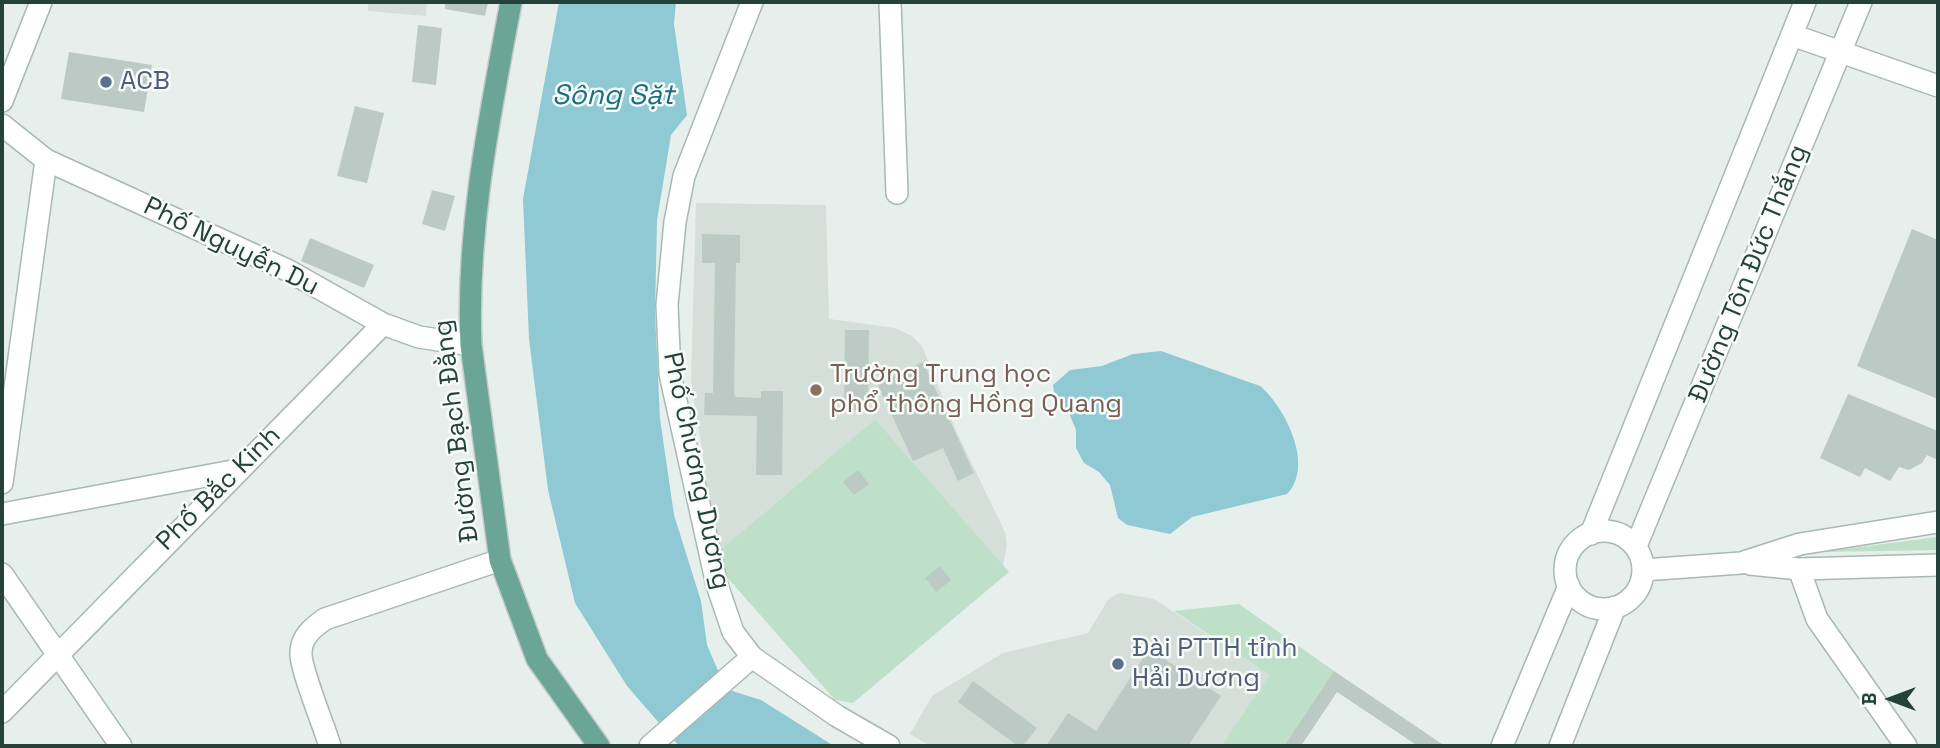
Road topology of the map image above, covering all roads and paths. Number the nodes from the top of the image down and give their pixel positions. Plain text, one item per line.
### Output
1 (41, 2) edge
2 (511, 2) edge
3 (752, 2) edge
4 (890, 2) edge
5 (1805, 2) edge
6 (1861, 2) edge
7 (1791, 35) junction
8 (1840, 51) junction
9 (1938, 86) edge
10 (2, 101) edge
11 (2, 125) edge
12 (46, 160) junction
13 (897, 193) dead end
14 (383, 324) junction
15 (471, 345) junction
16 (238, 470) junction
17 (2, 483) edge
18 (2, 514) edge
19 (1938, 522) edge
20 (1591, 534) junction
21 (1636, 546) junction
22 (500, 559) junction
23 (1741, 563) junction
24 (1938, 565) edge
25 (1799, 569) junction
26 (1643, 570) junction
27 (2, 574) edge
28 (1569, 586) junction
29 (1615, 607) junction
30 (56, 655) junction
31 (744, 663) junction
32 (2, 712) edge
33 (121, 746) edge
34 (330, 746) edge
35 (599, 746) edge
36 (650, 746) edge
37 (890, 746) edge
38 (1502, 746) edge
39 (1560, 746) edge
40 (1906, 746) edge

1 - 10 street
2 - 15 main road, Đường Bạch Đằng
3 - 31 street, Phố Chương Dương
4 - 13 street
5 - 7 street, Đường Tôn Đức Thắng
6 - 8 street, Đường Tôn Đức Thắng
7 - 8 street
7 - 20 street, Đường Tôn Đức Thắng
8 - 9 street
8 - 21 street, Đường Tôn Đức Thắng
11 - 12 street, Phố Nguyễn Du
12 - 14 street, Phố Nguyễn Du
12 - 17 street
14 - 15 street, Phố Nguyễn Du
14 - 16 street, Phố Bắc Kinh
15 - 22 main road, Đường Bạch Đằng
16 - 18 street
16 - 30 street, Phố Bắc Kinh
19 - 23 street
20 - 21 street
20 - 28 street
21 - 26 street
22 - 34 street
22 - 35 main road, Đường Bạch Đằng
23 - 25 street
23 - 26 street
24 - 25 street
25 - 40 street
26 - 29 street
27 - 30 street
28 - 29 street
28 - 38 street
29 - 39 street
30 - 32 street, Phố Bắc Kinh
30 - 33 street
31 - 36 street
31 - 37 street, Phố Chương Dương

